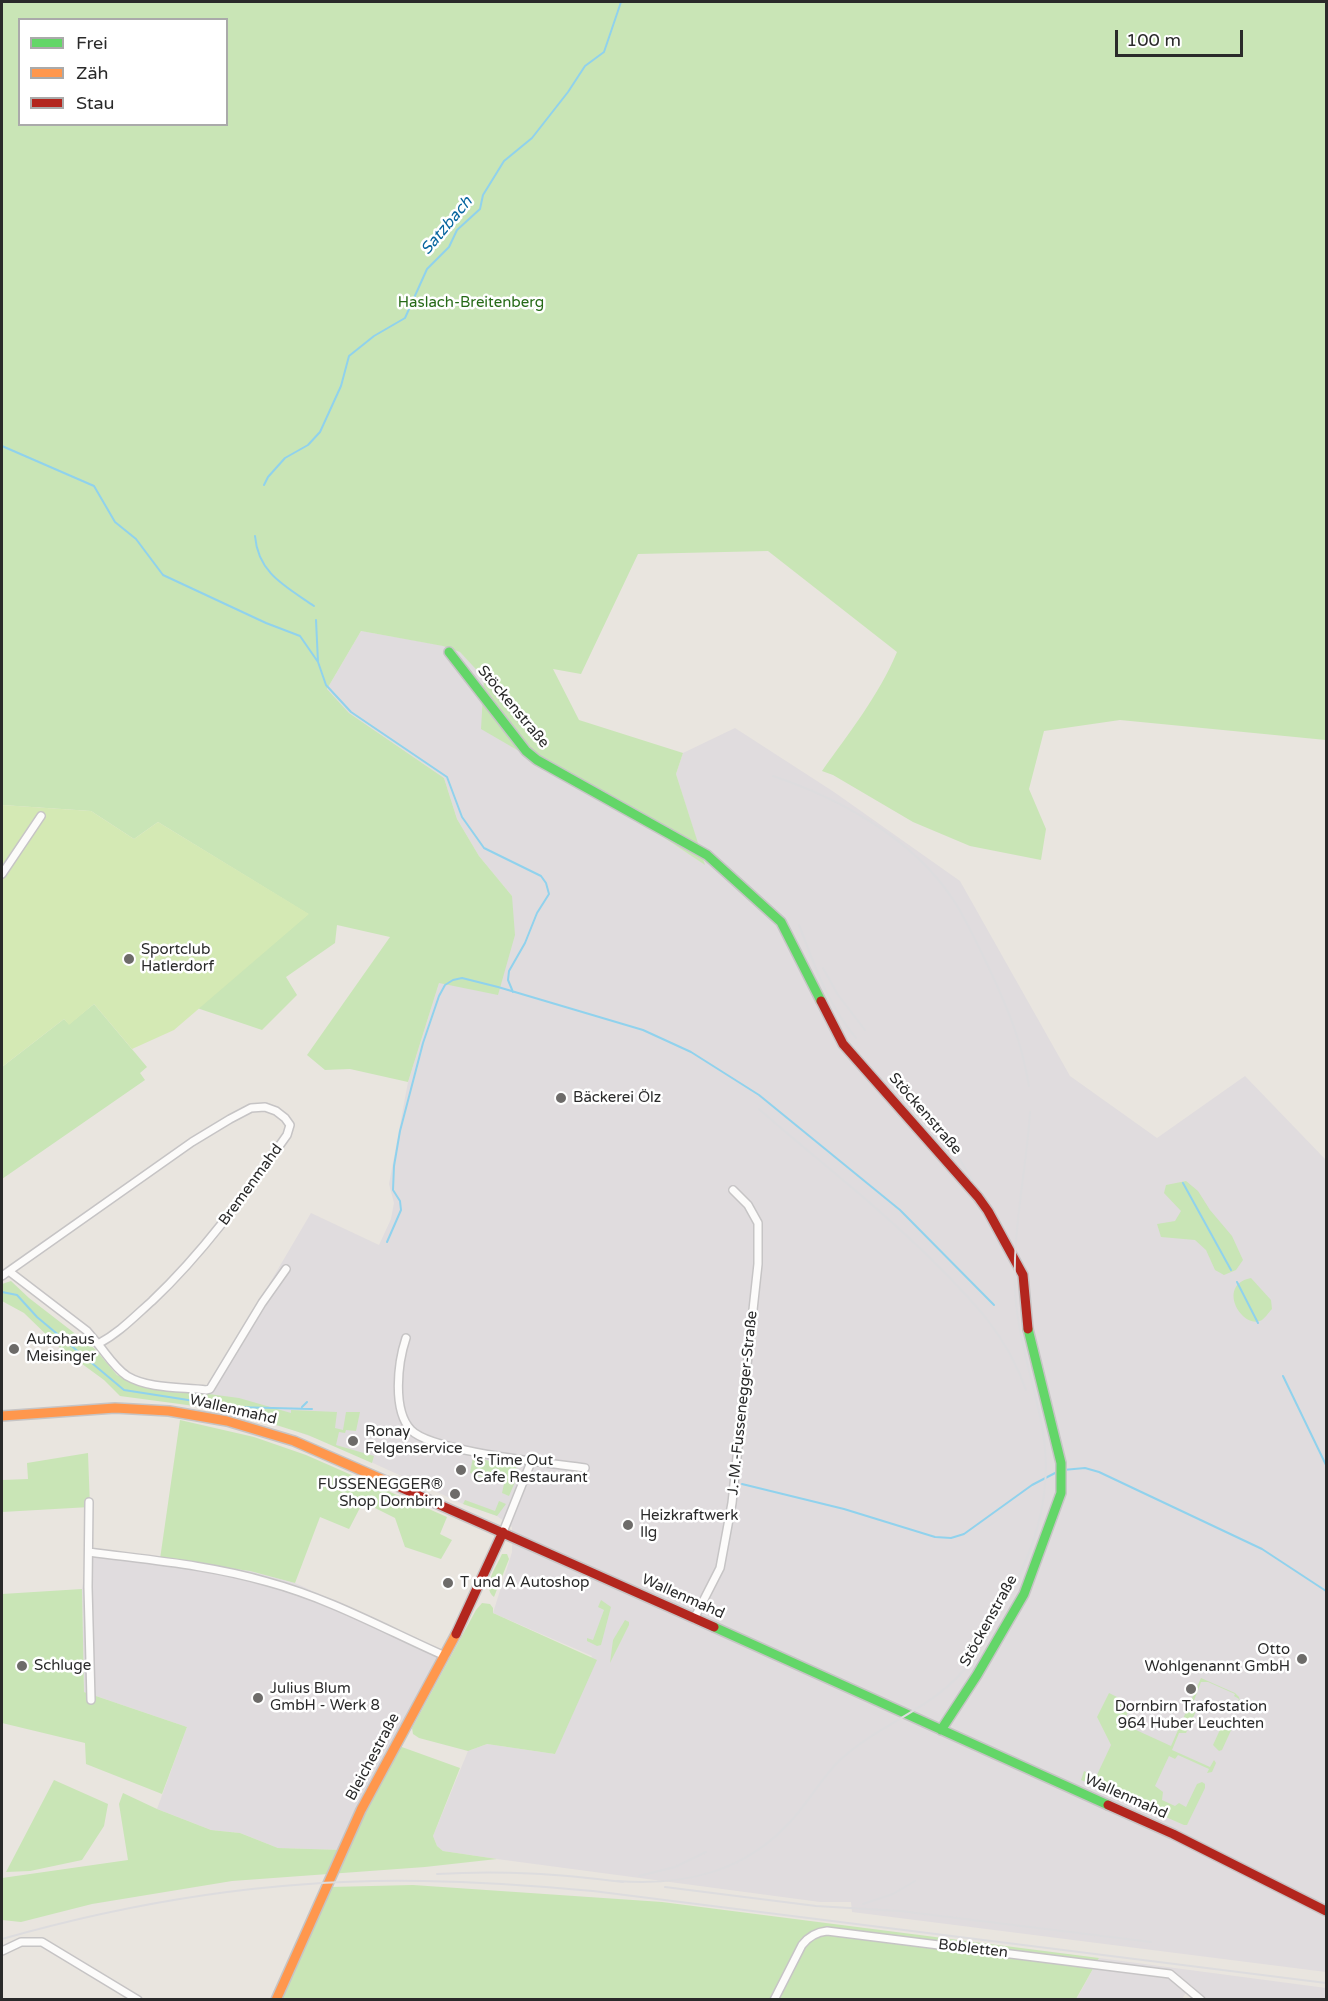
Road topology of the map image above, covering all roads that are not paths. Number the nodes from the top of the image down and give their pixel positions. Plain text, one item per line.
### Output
1 (449, 652) dead end
2 (41, 816) dead end
3 (2, 874) edge
4 (732, 1190) dead end
5 (286, 1269) dead end
6 (10, 1272) junction
7 (2, 1276) edge
8 (406, 1338) dead end
9 (98, 1344) junction
10 (2, 1416) edge
11 (531, 1462) junction
12 (585, 1468) dead end
13 (89, 1502) dead end
14 (503, 1532) junction
15 (89, 1552) junction
16 (694, 1618) junction
17 (445, 1656) junction
18 (91, 1700) dead end
19 (941, 1730) junction
20 (1326, 1911) edge
21 (2, 1951) edge
22 (138, 2000) edge
23 (276, 2000) edge
24 (774, 2000) edge
25 (1201, 2000) edge

1 - 19 main road, Stöckenstraße
2 - 3 street
4 - 16 street, J.-M.-Fussenegger-Straße
5 - 9 street
6 - 7 street, Bremenmahd
6 - 9 street
6 - 9 street, Bremenmahd
8 - 11 street
10 - 14 main road, Wallenmahd
11 - 12 street
11 - 14 street
13 - 15 street
14 - 16 main road, Wallenmahd
14 - 17 main road, Bleichestraße
15 - 17 street
15 - 18 street
16 - 19 main road, Wallenmahd
17 - 23 main road, Bleichestraße
19 - 20 main road, Wallenmahd
21 - 22 street
24 - 25 street, Bobletten

